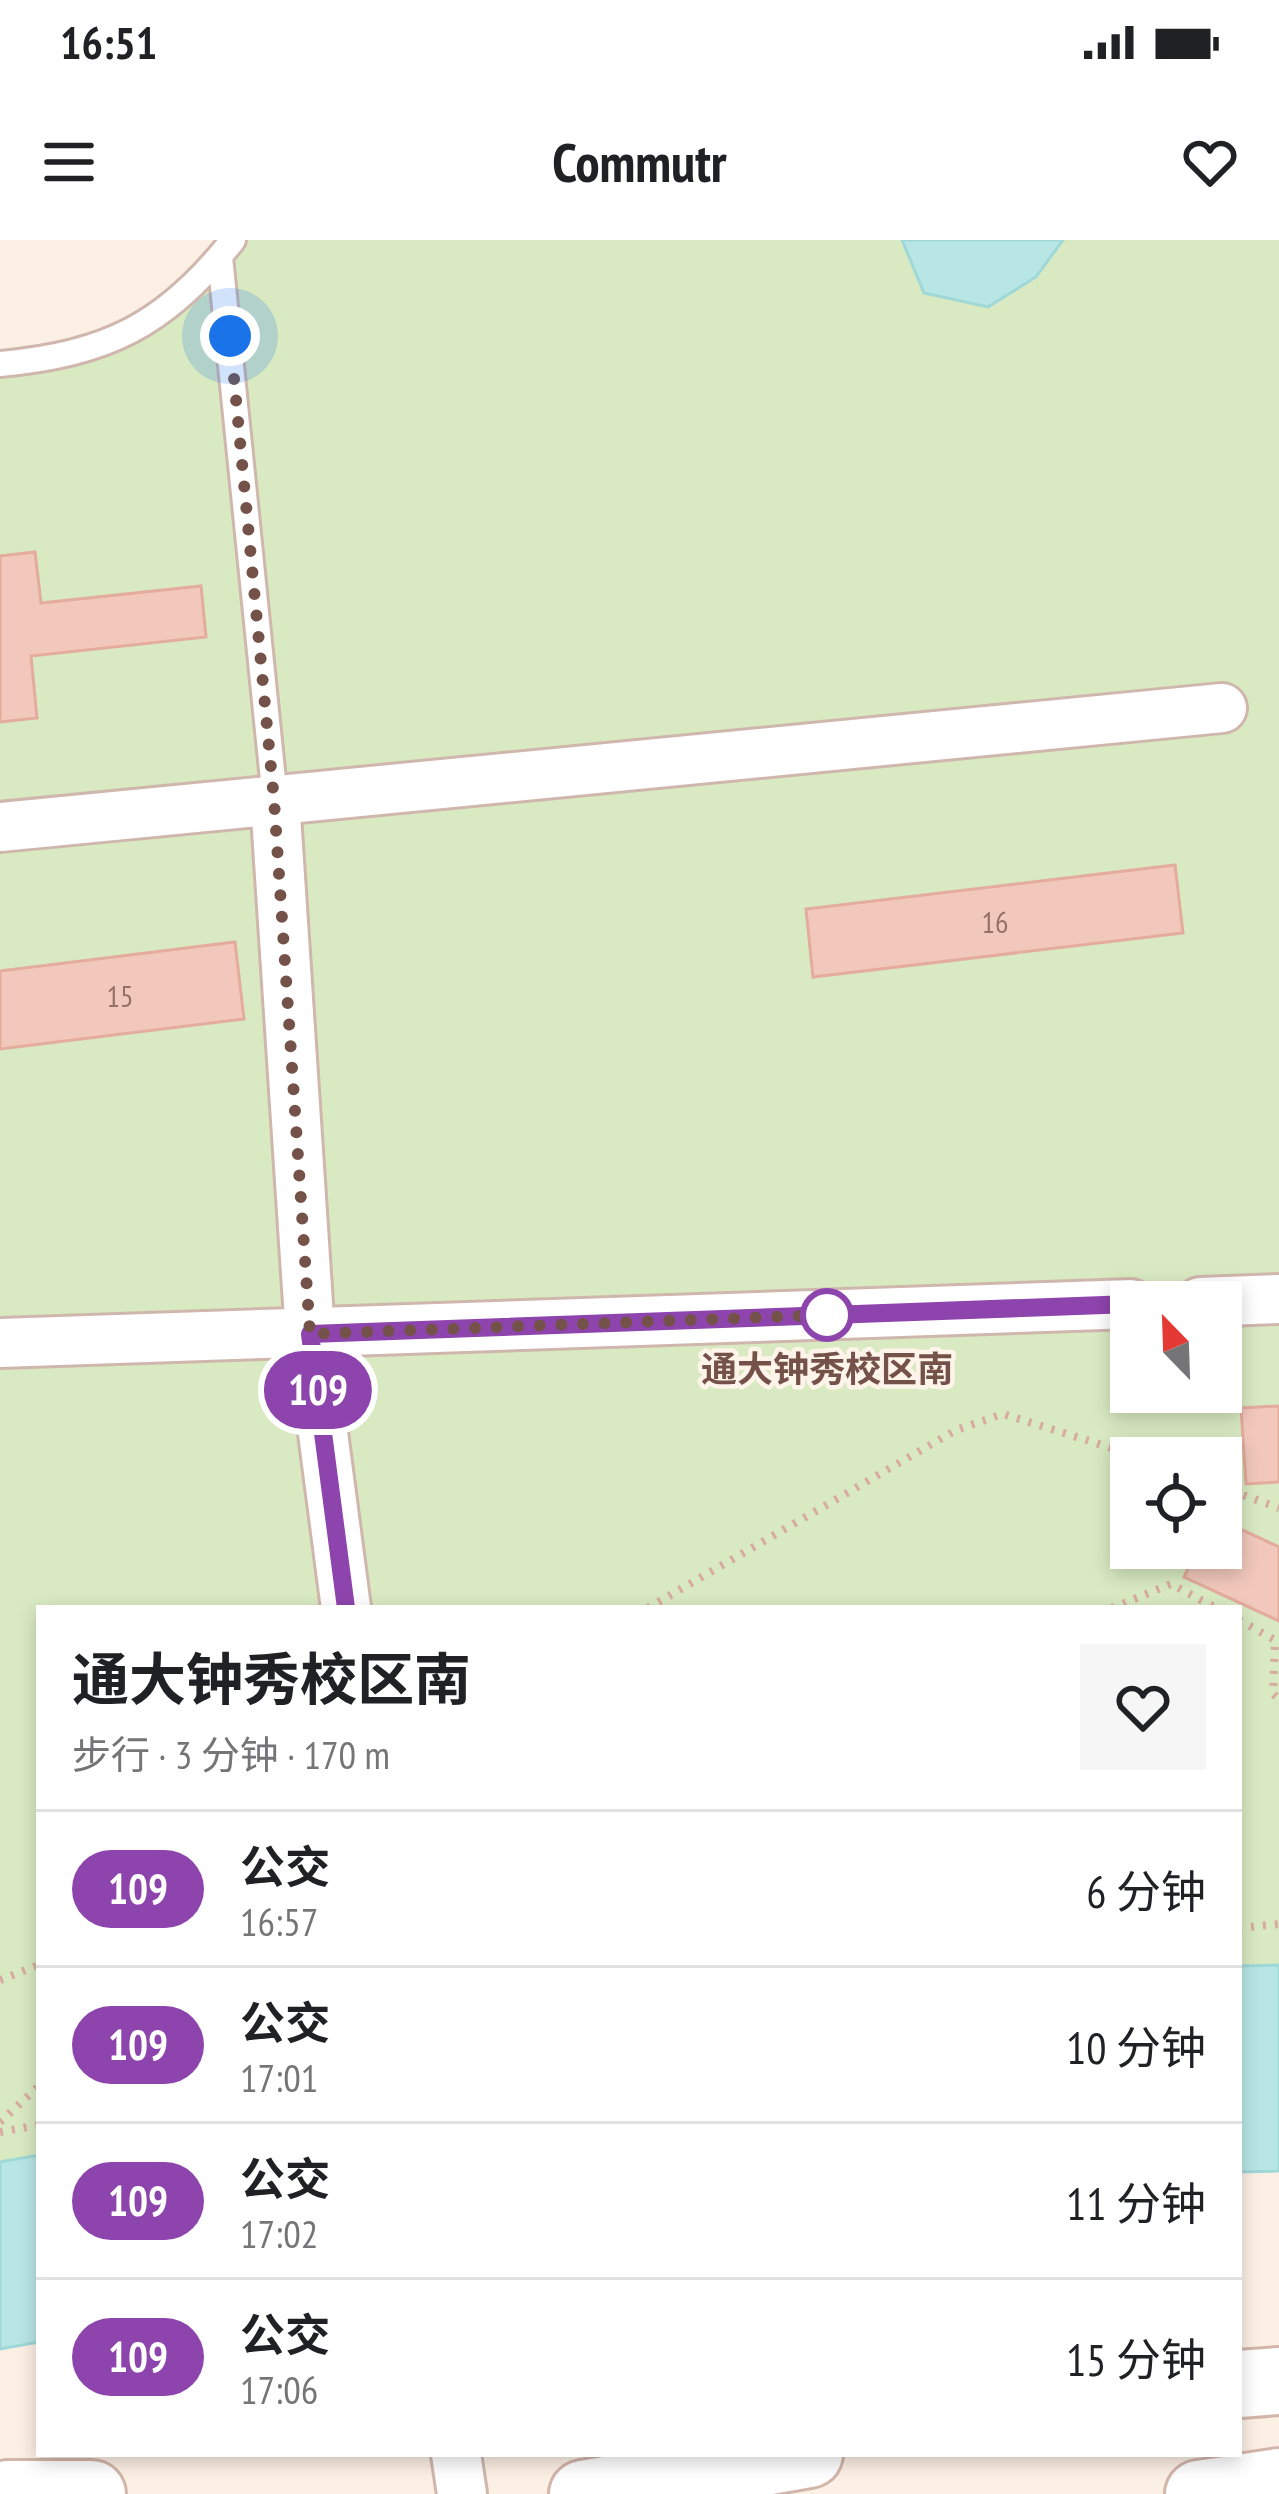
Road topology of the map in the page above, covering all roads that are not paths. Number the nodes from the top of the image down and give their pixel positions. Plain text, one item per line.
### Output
1 (226, 249) edge
2 (0, 364) edge
3 (1222, 708) dead end
4 (274, 800) junction
5 (0, 827) edge
6 (1279, 1299) edge
7 (1242, 1300) edge
8 (1110, 1305) edge
9 (310, 1334) junction
10 (0, 1343) edge
11 (346, 1605) edge
12 (1279, 2381) edge
13 (1242, 2384) edge
14 (456, 2457) edge
15 (792, 2457) edge
16 (1279, 2482) edge
17 (8, 2494) edge
18 (92, 2494) edge
19 (462, 2494) edge
20 (583, 2494) edge
21 (1199, 2494) edge

1 - 2 lane
1 - 4 lane
3 - 4 street
4 - 5 street
4 - 9 street
6 - 7 street
8 - 9 street
9 - 10 street
9 - 11 street
12 - 13 main road
14 - 19 street
15 - 20 main road
16 - 21 main road
17 - 18 main road

